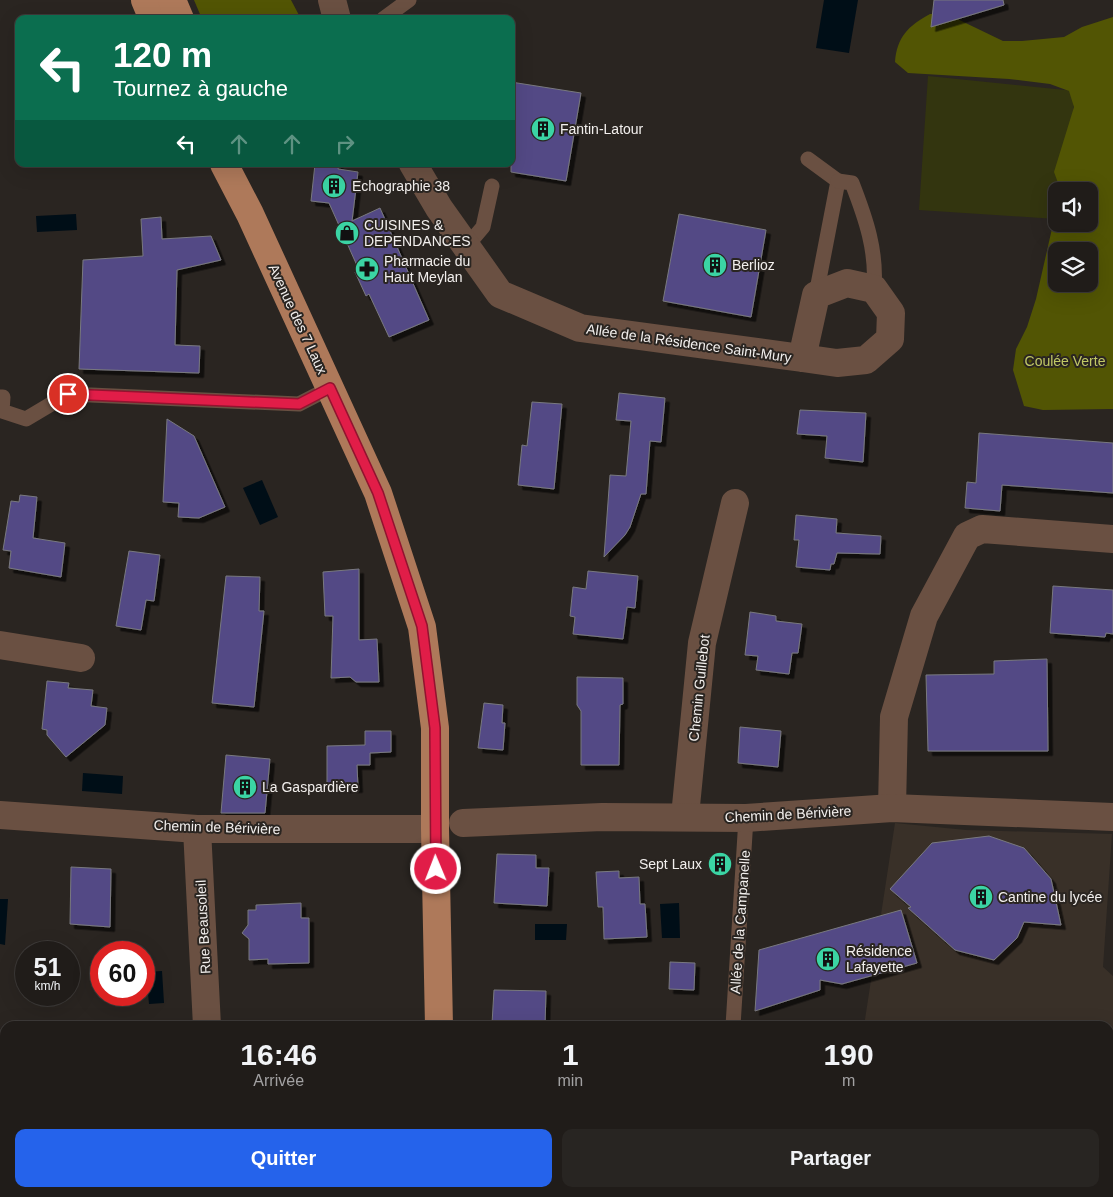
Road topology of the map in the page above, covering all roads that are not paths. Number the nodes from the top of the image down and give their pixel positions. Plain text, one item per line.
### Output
1 (145, 0) edge
2 (172, 0) edge
3 (332, 0) edge
4 (409, 0) edge
5 (151, 15) edge
6 (178, 15) edge
7 (336, 15) edge
8 (388, 15) edge
9 (808, 159) dead end
10 (227, 167) edge
11 (415, 167) edge
12 (838, 181) junction
13 (492, 186) dead end
14 (466, 247) junction
15 (874, 290) junction
16 (816, 295) junction
17 (802, 358) junction
18 (330, 388) junction
19 (0, 397) edge
20 (736, 503) dead end
21 (1113, 539) edge
22 (0, 645) edge
23 (81, 658) dead end
24 (892, 808) junction
25 (0, 815) edge
26 (685, 816) junction
27 (1113, 817) edge
28 (746, 818) junction
29 (464, 823) dead end
30 (197, 829) junction
31 (435, 829) junction
32 (207, 1021) edge
33 (439, 1021) edge
34 (733, 1021) edge

1 - 5 main road
2 - 6 main road
3 - 7 street
4 - 8 lane
9 - 12 lane
10 - 18 main road, Avenue des 7 Laux
11 - 14 street, Allée de la Résidence Saint-Mury
12 - 15 lane
12 - 16 lane
13 - 14 lane
14 - 17 street, Allée de la Résidence Saint-Mury
15 - 16 street
15 - 17 street, Allée de la Résidence Saint-Mury
16 - 17 street, Allée de la Résidence Saint-Mury
18 - 19 lane
18 - 31 main road, Avenue des 7 Laux
20 - 26 street, Chemin Guillebot
21 - 24 street
22 - 23 street
24 - 27 street, Chemin de Bérivière
24 - 28 street, Chemin de Bérivière
25 - 30 street, Chemin de Bérivière
26 - 28 street, Chemin de Bérivière
26 - 29 street, Chemin de Bérivière
28 - 34 lane, Allée de la Campanelle
30 - 31 street, Chemin de Bérivière
30 - 32 street, Rue Beausoleil
31 - 33 main road, Avenue des 7 Laux

